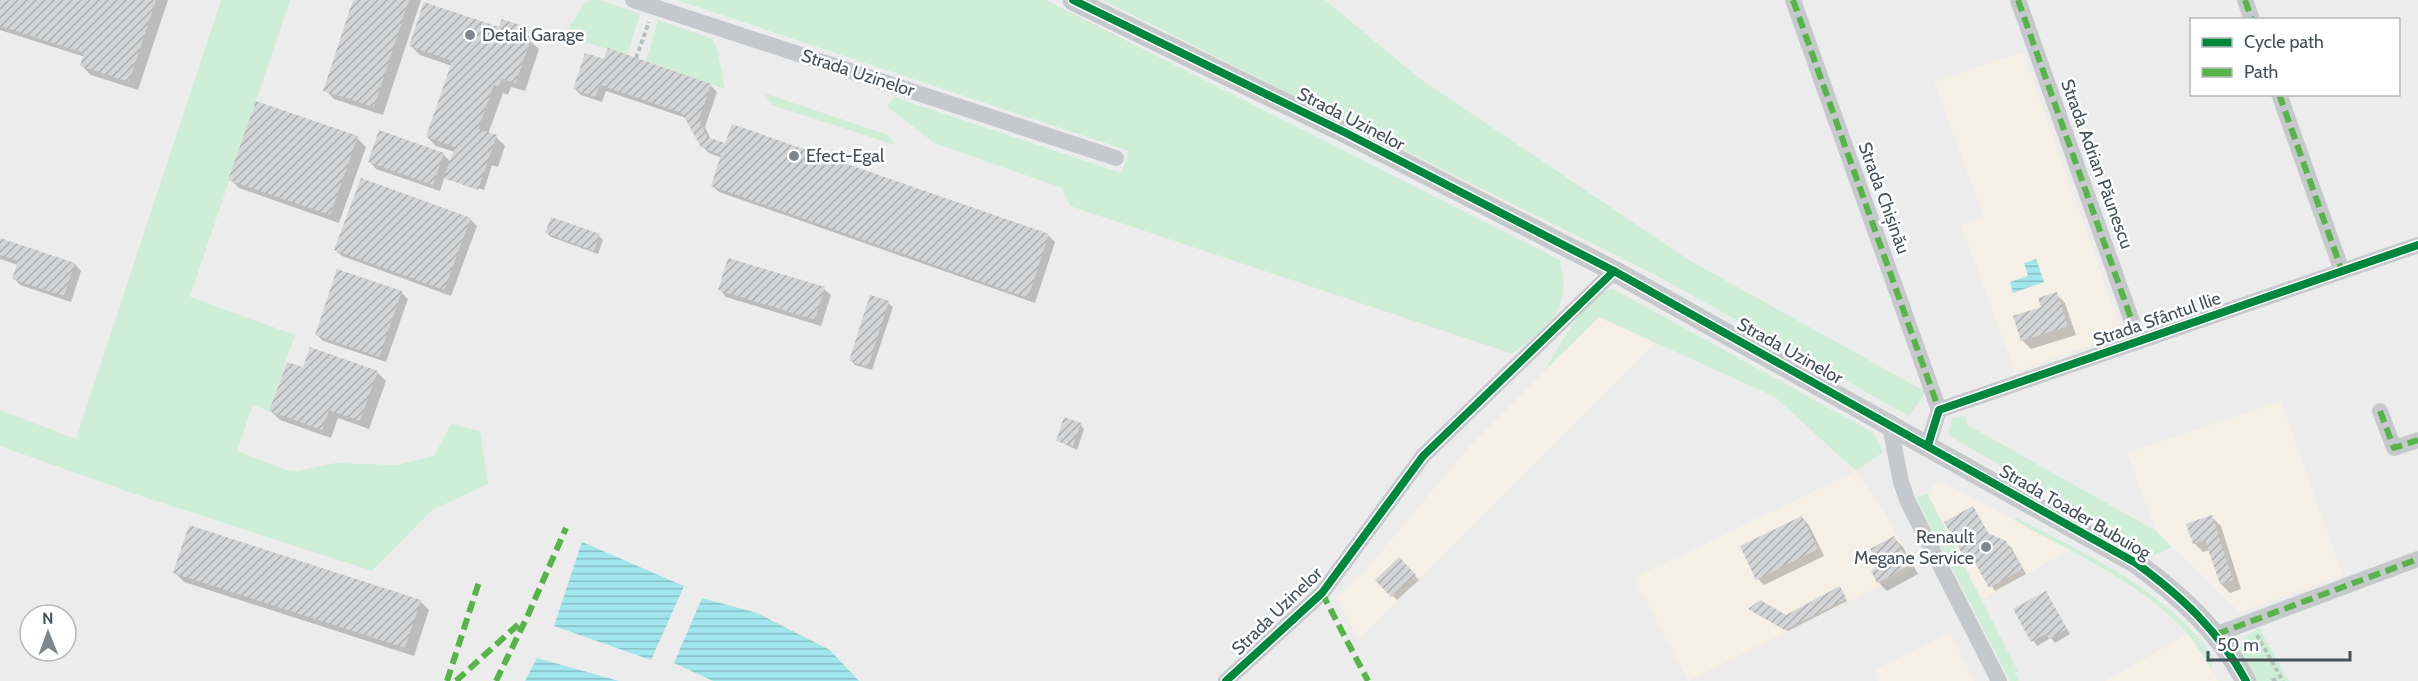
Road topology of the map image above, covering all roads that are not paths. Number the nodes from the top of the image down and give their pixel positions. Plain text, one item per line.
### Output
1 (633, 0) edge
2 (1073, 0) edge
3 (1792, 0) edge
4 (2018, 0) edge
5 (2245, 0) edge
6 (2251, 18) edge
7 (2279, 96) edge
8 (1116, 158) dead end
9 (2418, 245) edge
10 (1614, 271) junction
11 (2342, 271) junction
12 (2139, 341) junction
13 (1939, 410) junction
14 (2380, 411) dead end
15 (1889, 422) junction
16 (2418, 440) edge
17 (1928, 444) junction
18 (2418, 559) edge
19 (2217, 634) junction
20 (1226, 681) edge
21 (1999, 681) edge
22 (2246, 681) edge

1 - 8 street, Strada Uzinelor
2 - 10 street, Strada Uzinelor
3 - 13 street, Strada Chișinău
4 - 12 street, Strada Adrian Păunescu
5 - 6 street
7 - 11 street
9 - 11 street, Strada Sfântul Ilie
10 - 15 street, Strada Uzinelor
10 - 20 street, Strada Uzinelor
11 - 12 street, Strada Sfântul Ilie
12 - 13 street, Strada Sfântul Ilie
13 - 17 street
14 - 16 street
15 - 17 street, Strada Toader Bubuiog
15 - 21 street
17 - 19 street, Strada Toader Bubuiog
18 - 19 street
19 - 22 street, Strada Toader Bubuiog

